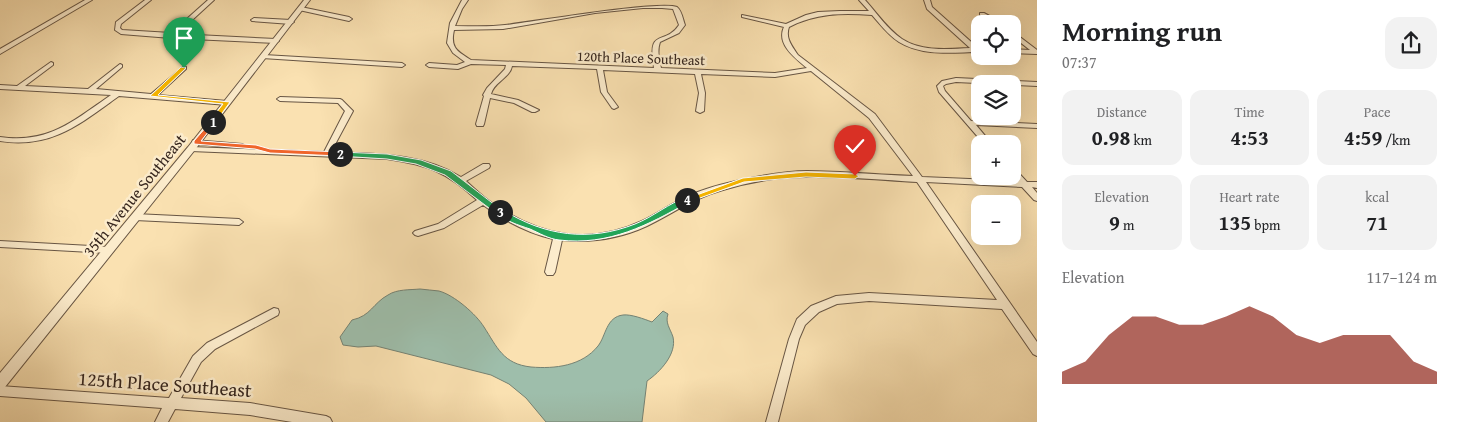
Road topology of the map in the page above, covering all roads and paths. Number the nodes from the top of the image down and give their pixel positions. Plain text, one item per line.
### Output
1 (89, 0) edge
2 (148, 0) edge
3 (211, 0) edge
4 (307, 0) edge
5 (465, 0) edge
6 (627, 0) edge
7 (862, 0) edge
8 (926, 0) edge
9 (592, 4) dead end
10 (301, 9) junction
11 (874, 13) junction
12 (744, 16) dead end
13 (349, 19) dead end
14 (254, 20) dead end
15 (291, 22) junction
16 (787, 26) junction
17 (452, 28) junction
18 (171, 36) junction
19 (1021, 40) edge
20 (276, 41) junction
21 (971, 44) edge
22 (971, 50) edge
23 (1021, 51) edge
24 (0, 52) edge
25 (1037, 52) edge
26 (264, 58) junction
27 (470, 62) junction
28 (50, 64) dead end
29 (509, 64) junction
30 (402, 65) dead end
31 (429, 65) dead end
32 (120, 66) dead end
33 (184, 68) dead end
34 (600, 68) junction
35 (812, 69) junction
36 (658, 70) junction
37 (698, 73) junction
38 (1037, 84) edge
39 (940, 86) joint
40 (0, 87) edge
41 (18, 88) junction
42 (90, 91) junction
43 (118, 93) junction
44 (486, 94) junction
45 (153, 96) junction
46 (280, 99) dead end
47 (228, 103) junction
48 (614, 107) dead end
49 (535, 110) dead end
50 (700, 111) dead end
51 (970, 123) junction
52 (480, 124) dead end
53 (1037, 126) edge
54 (980, 135) edge
55 (0, 139) edge
56 (193, 146) junction
57 (327, 153) junction
58 (486, 166) dead end
59 (919, 179) junction
60 (1021, 181) edge
61 (461, 182) junction
62 (1024, 184) junction
63 (1037, 185) edge
64 (1037, 198) edge
65 (483, 201) junction
66 (135, 218) junction
67 (239, 222) dead end
68 (418, 233) dead end
69 (558, 237) junction
70 (0, 244) edge
71 (109, 250) junction
72 (550, 272) dead end
73 (1005, 305) junction
74 (274, 312) dead end
75 (1037, 351) edge
76 (0, 383) edge
77 (0, 390) edge
78 (173, 402) junction
79 (161, 422) edge
80 (326, 422) edge
81 (772, 422) edge

1 - 24 street
2 - 18 street
3 - 18 street
4 - 10 street, 35th Avenue Southeast
5 - 17 street
6 - 36 street
7 - 11 street
8 - 21 street
9 - 17 street
10 - 13 street
10 - 15 street, 35th Avenue Southeast
11 - 16 street
11 - 22 street
12 - 16 street
14 - 15 street
15 - 20 street, 35th Avenue Southeast
16 - 35 street
17 - 27 street
18 - 20 street
19 - 25 street
20 - 26 street, 35th Avenue Southeast
23 - 25 street
26 - 30 street
26 - 47 street, 35th Avenue Southeast
27 - 29 street, 120th Place Southeast
27 - 31 street, 120th Place Southeast
28 - 41 street
29 - 34 street, 120th Place Southeast
29 - 44 street
32 - 42 street
33 - 45 street
34 - 36 street, 120th Place Southeast
34 - 48 street
35 - 37 street, 120th Place Southeast
35 - 59 street
36 - 37 street, 120th Place Southeast
37 - 50 street
38 - 39 street
39 - 51 street
40 - 41 street
41 - 42 street
42 - 43 street
43 - 45 street
43 - 55 street
44 - 49 street
44 - 52 street
45 - 47 street
46 - 57 street
47 - 56 street, 35th Avenue Southeast
51 - 53 street
51 - 54 street
56 - 57 street
56 - 66 street, 35th Avenue Southeast
57 - 61 street
58 - 61 street
59 - 62 street
59 - 69 street
59 - 73 street
60 - 62 street
61 - 65 street
62 - 63 street
62 - 64 street
65 - 68 street
65 - 69 street
66 - 67 street
66 - 71 street, 35th Avenue Southeast
69 - 72 street
70 - 71 street
71 - 76 street, 35th Avenue Southeast
73 - 75 street
73 - 81 street
74 - 78 street
77 - 78 street, 125th Place Southeast
78 - 79 street
78 - 80 street, 125th Place Southeast

